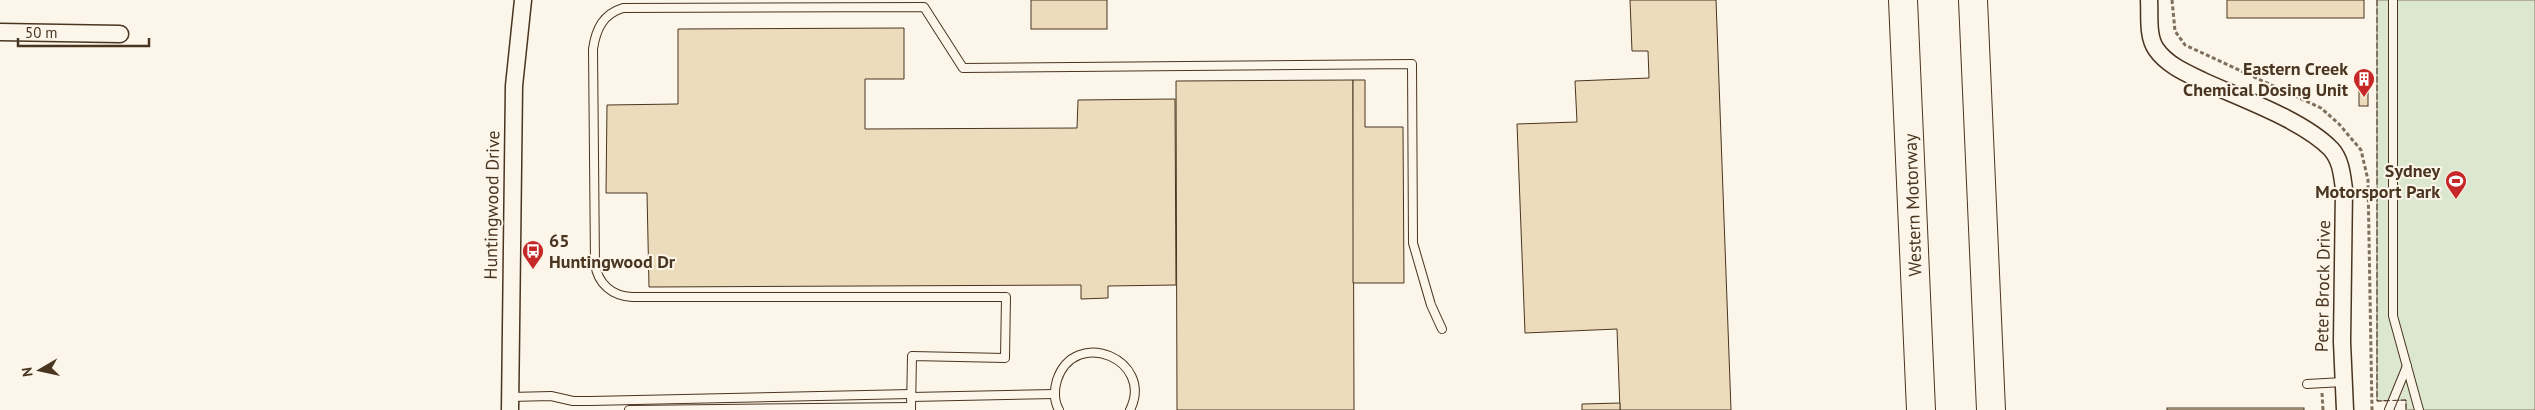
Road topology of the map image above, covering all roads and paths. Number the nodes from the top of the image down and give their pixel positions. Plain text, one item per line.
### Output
1 (523, 0) edge
2 (1903, 0) edge
3 (1973, 0) edge
4 (2149, 0) edge
5 (2172, 0) edge
6 (2393, 0) edge
7 (0, 32) edge
8 (120, 34) dead end
9 (1442, 328) dead end
10 (2407, 366) junction
11 (2343, 382) junction
12 (2307, 384) dead end
13 (1055, 394) junction
14 (911, 396) junction
15 (510, 404) edge
16 (911, 409) edge
17 (629, 410) edge
18 (1059, 410) edge
19 (1130, 410) edge
20 (1921, 410) edge
21 (1992, 410) edge
22 (2345, 410) edge
23 (2372, 410) edge
24 (2390, 410) edge
25 (2419, 410) edge

1 - 15 street, Huntingwood Drive
2 - 20 highway, Western Motorway
3 - 21 highway
4 - 11 street, Peter Brock Drive
5 - 23 path
6 - 10 lane
7 - 8 street
9 - 14 lane
10 - 24 lane
10 - 25 lane
11 - 12 lane
11 - 22 street, Peter Brock Drive
13 - 14 lane
13 - 18 lane
13 - 19 lane
14 - 15 lane
14 - 16 lane
16 - 17 lane

